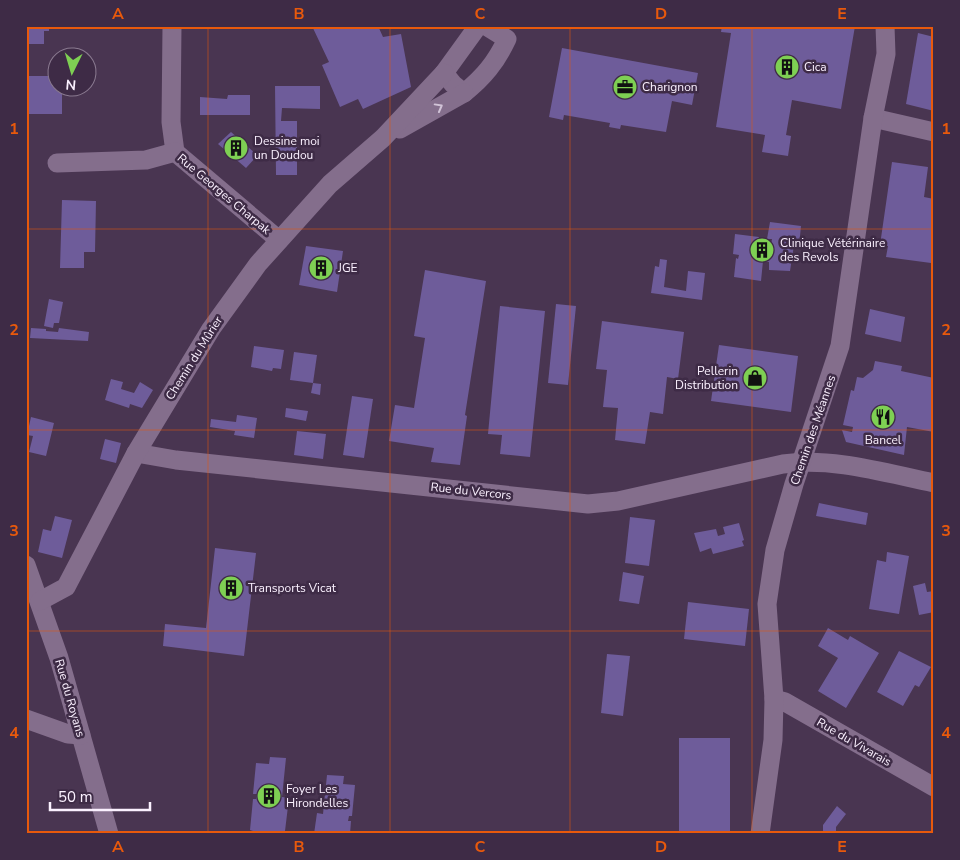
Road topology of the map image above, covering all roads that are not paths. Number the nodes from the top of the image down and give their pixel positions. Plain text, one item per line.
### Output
1 (172, 26) edge
2 (478, 26) edge
3 (486, 26) edge
4 (885, 26) edge
5 (509, 33) edge
6 (444, 73) junction
7 (464, 93) junction
8 (873, 118) junction
9 (934, 132) edge
10 (383, 138) junction
11 (175, 152) junction
12 (57, 162) dead end
13 (279, 240) junction
14 (136, 453) junction
15 (802, 461) junction
16 (934, 483) edge
17 (26, 565) edge
18 (40, 601) junction
19 (774, 699) junction
20 (26, 719) edge
21 (81, 735) junction
22 (934, 787) edge
23 (109, 834) edge
24 (760, 834) edge

1 - 11 street, Rue Georges Charpak
2 - 6 street, Chemin du Mûrier
3 - 5 street, Chemin du Mûrier
4 - 8 street, Chemin des Méannes
5 - 7 street, Chemin du Mûrier
6 - 7 street
6 - 10 street, Chemin du Mûrier
10 -> 7 street, Chemin du Mûrier
8 - 9 street
8 - 15 street, Chemin des Méannes
10 - 13 street, Chemin du Mûrier
11 - 12 street
11 - 13 street, Rue Georges Charpak
13 - 14 street, Chemin du Mûrier
14 - 15 street, Rue du Vercors
14 - 18 street, Chemin du Mûrier
15 - 16 street, Rue du Vercors
15 - 19 street, Chemin des Méannes
17 - 18 street, Rue du Royans
18 - 21 street, Rue du Royans
19 - 22 street, Rue du Vivarais
19 - 24 street, Chemin des Méannes
20 - 21 street
21 - 23 street, Rue du Royans

